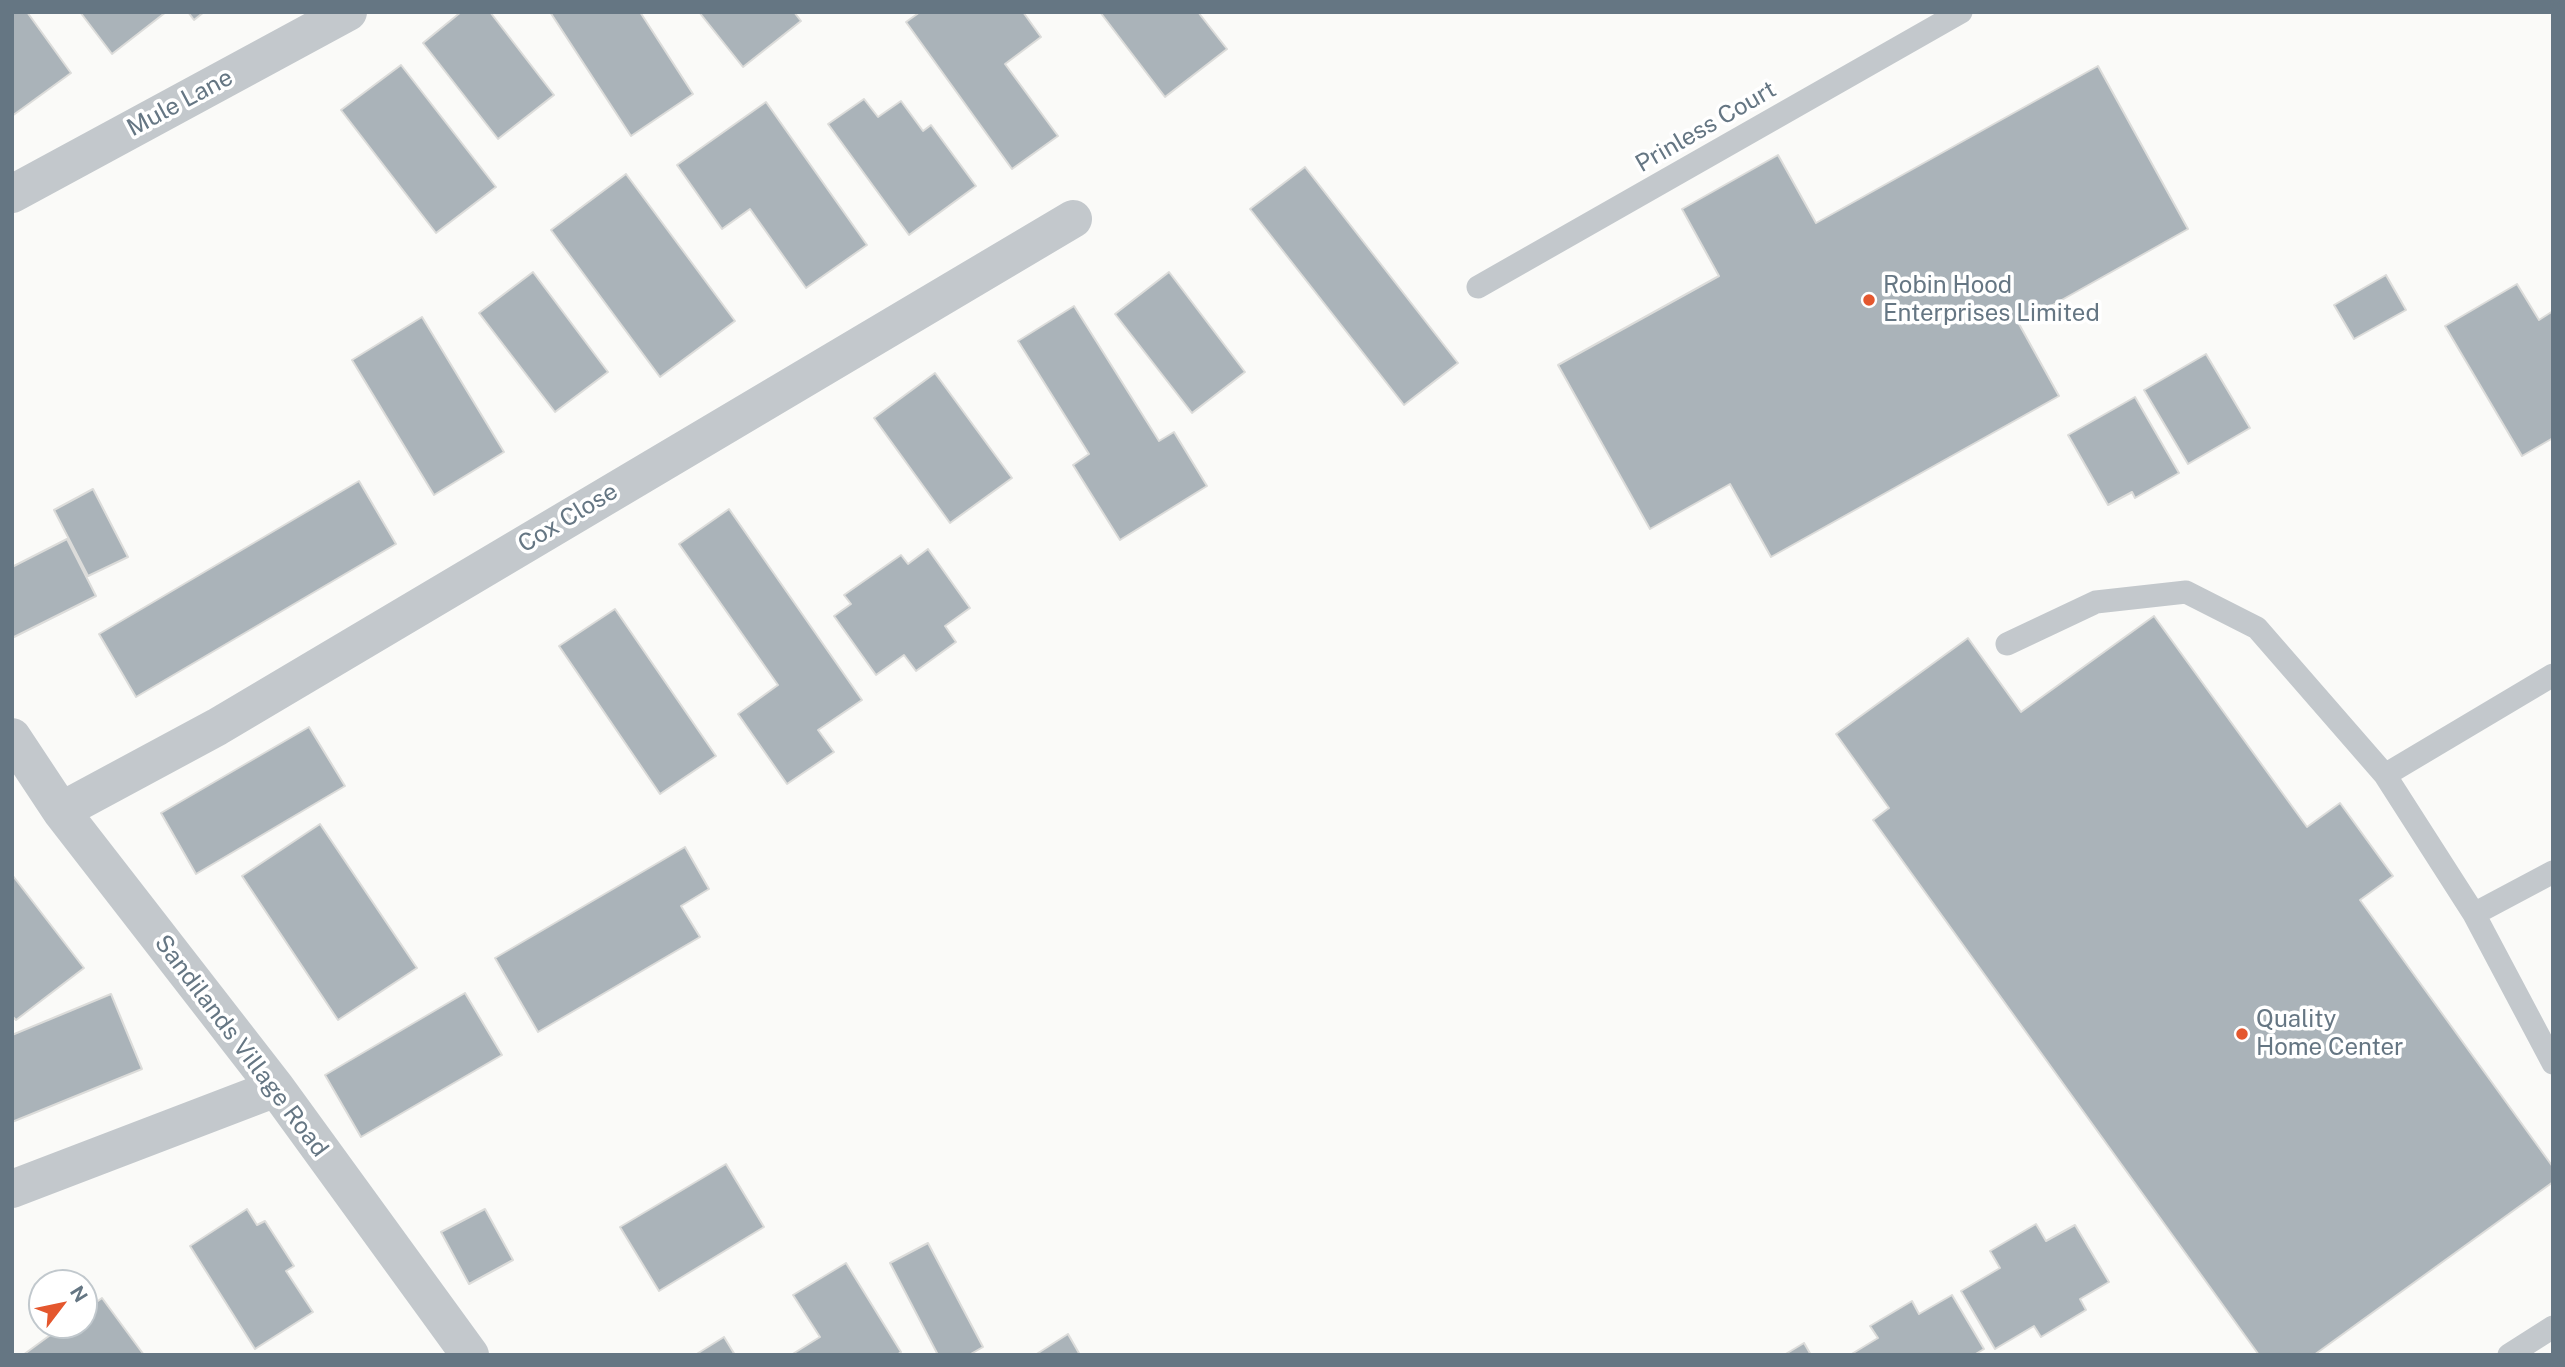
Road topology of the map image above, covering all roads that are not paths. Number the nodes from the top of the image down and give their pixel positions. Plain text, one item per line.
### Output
1 (348, 12) edge
2 (1961, 12) edge
3 (12, 194) edge
4 (1073, 219) dead end
5 (1478, 287) dead end
6 (2007, 643) dead end
7 (2553, 675) edge
8 (17, 750) edge
9 (2385, 775) junction
10 (61, 811) junction
11 (2553, 872) edge
12 (2474, 914) junction
13 (2553, 1063) edge
14 (276, 1088) junction
15 (12, 1189) edge
16 (2553, 1327) edge
17 (470, 1355) edge
18 (2509, 1355) edge

1 - 3 street, Mule Lane
2 - 5 lane, Prinless Court
4 - 10 street, Cox Close
6 - 9 lane
7 - 9 lane
8 - 10 street, Sandilands Village Road
9 - 12 lane
10 - 14 street, Sandilands Village Road
11 - 12 lane
12 - 13 lane
14 - 15 street
14 - 17 street, Sandilands Village Road
16 - 18 lane

